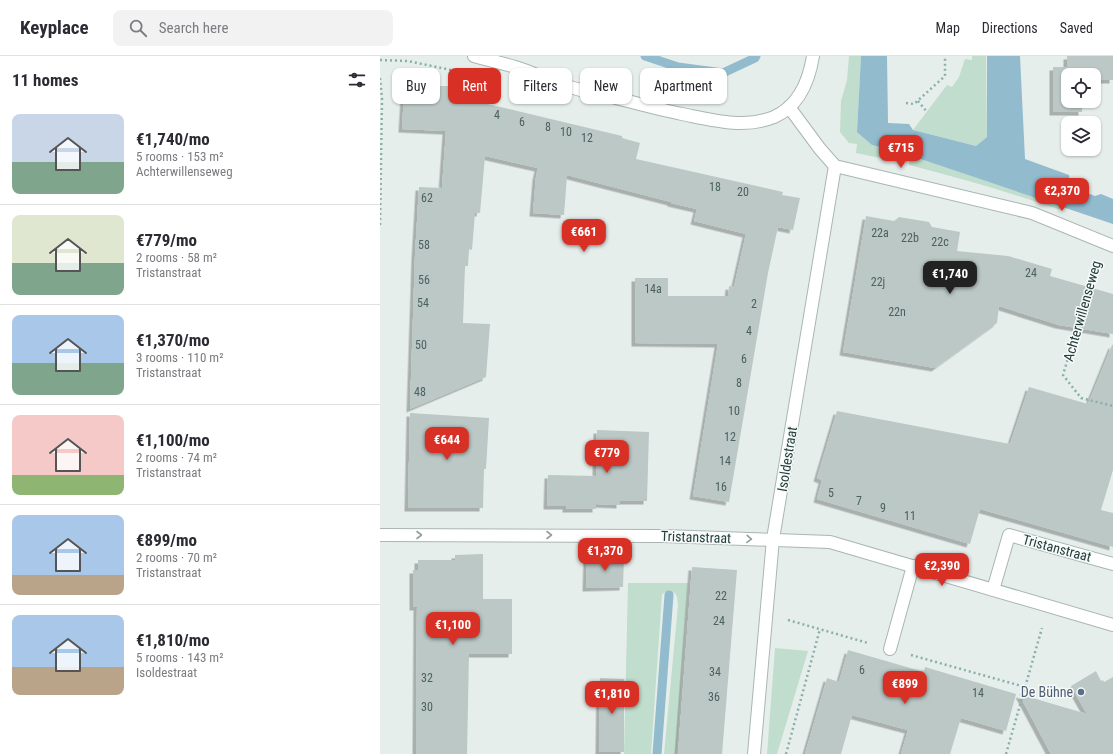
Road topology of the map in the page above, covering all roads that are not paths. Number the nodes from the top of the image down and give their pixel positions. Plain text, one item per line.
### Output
1 (474, 56) edge
2 (813, 56) edge
3 (789, 107) junction
4 (835, 166) junction
5 (1108, 244) edge
6 (380, 535) edge
7 (773, 540) junction
8 (1113, 564) edge
9 (914, 566) junction
10 (993, 590) junction
11 (1113, 625) edge
12 (890, 649) dead end
13 (754, 754) edge

1 - 3 street
2 - 3 street
3 - 4 street
4 - 5 street, Achterwillenseweg
4 - 7 street, Isoldestraat
6 -> 7 street, Tristanstraat
7 - 9 street, Tristanstraat
7 - 13 street, Isoldestraat
8 - 10 street, Tristanstraat
9 - 10 street, Tristanstraat
9 - 12 street
10 - 11 street, Tristanstraat

